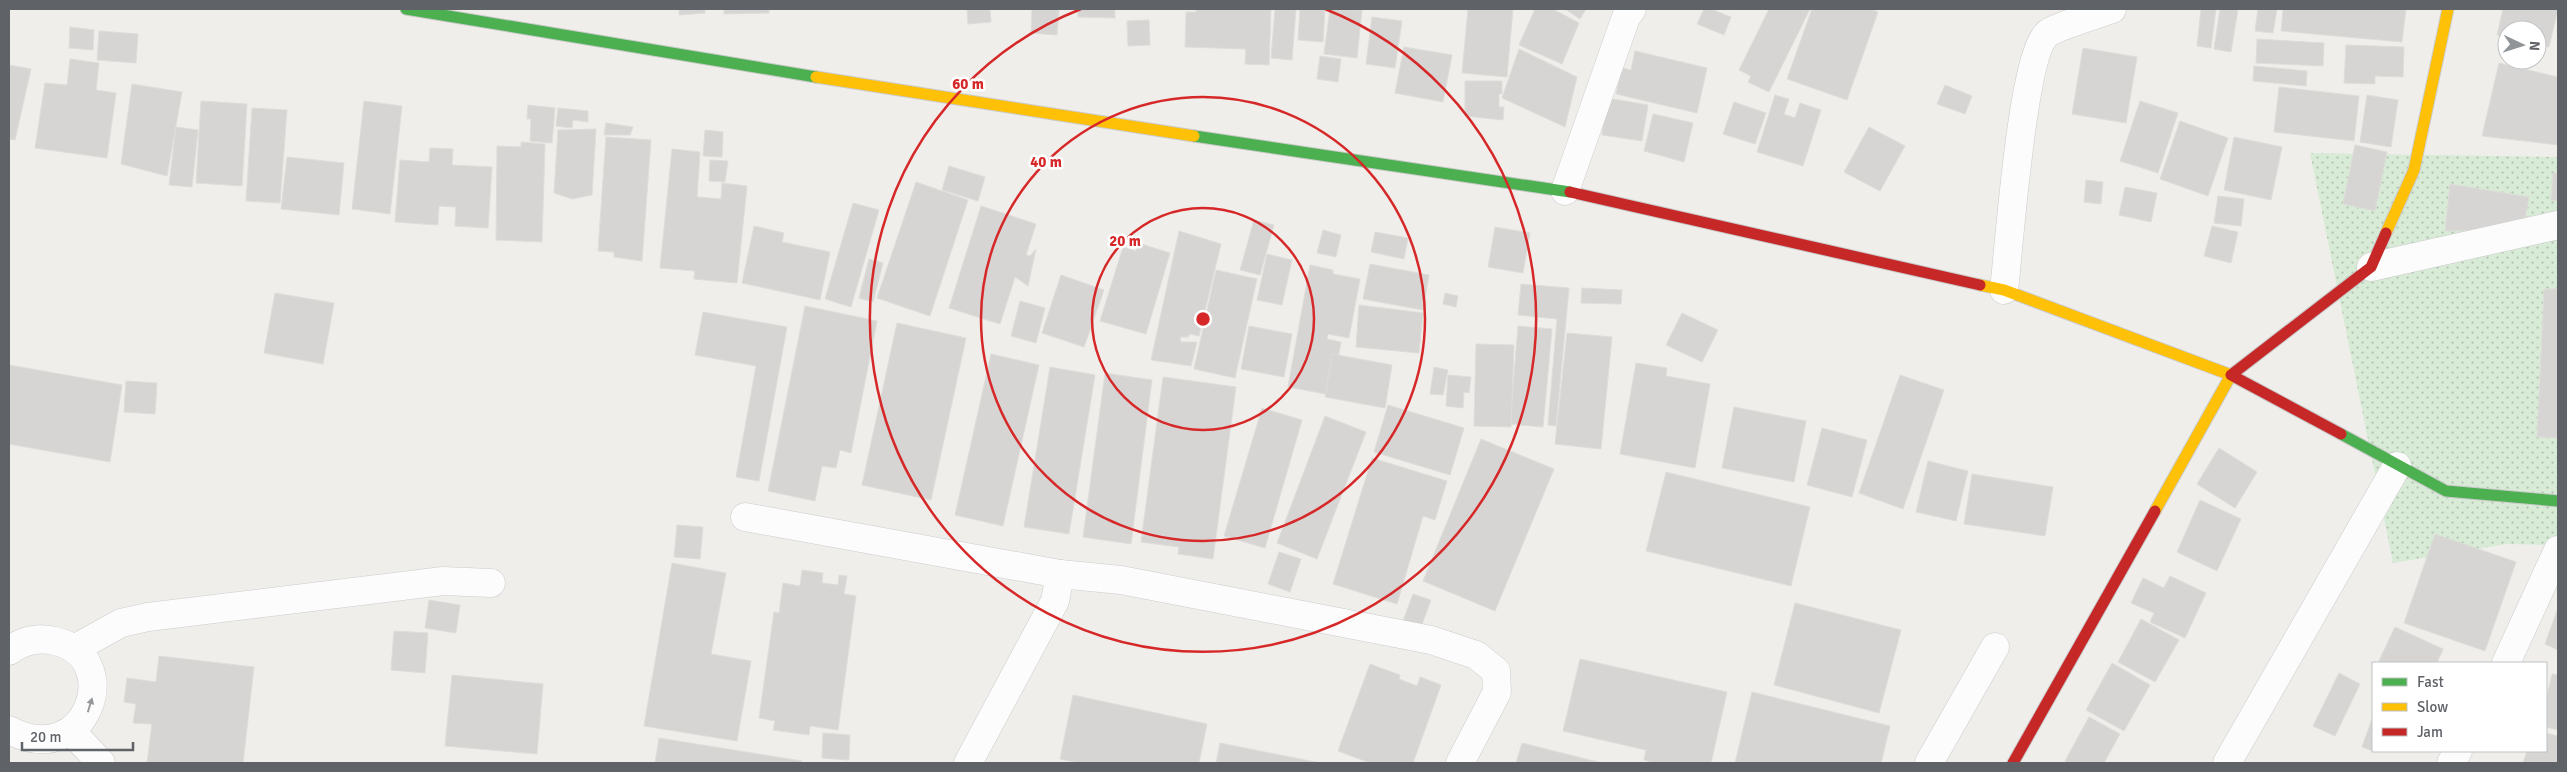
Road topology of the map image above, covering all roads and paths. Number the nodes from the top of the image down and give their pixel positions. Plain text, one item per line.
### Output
1 (406, 9) edge
2 (1632, 9) edge
3 (2112, 9) edge
4 (2448, 9) edge
5 (1565, 192) junction
6 (2558, 225) edge
7 (2371, 267) junction
8 (2004, 290) junction
9 (2231, 375) junction
10 (2397, 466) junction
11 (2558, 501) edge
12 (745, 517) dead end
13 (2558, 550) edge
14 (1060, 574) junction
15 (491, 583) dead end
16 (1995, 647) dead end
17 (74, 650) junction
18 (9, 651) edge
19 (2506, 662) edge
20 (9, 730) edge
21 (72, 732) junction
22 (2457, 752) edge
23 (101, 763) edge
24 (968, 763) edge
25 (1460, 763) edge
26 (1929, 763) edge
27 (2013, 763) edge
28 (2226, 763) edge
29 (2451, 763) edge

1 - 5 street
2 - 5 street
3 - 8 street
4 - 7 street
5 - 8 street
6 - 7 street
7 - 9 street
8 - 9 street
9 - 10 street
9 - 27 street
10 - 11 street
10 - 28 street
12 - 14 street
13 - 19 street
14 - 24 street
14 - 25 street
15 - 17 street
16 - 26 street
17 - 18 street
21 -> 17 street
20 - 21 street
21 - 23 street
22 - 29 street

